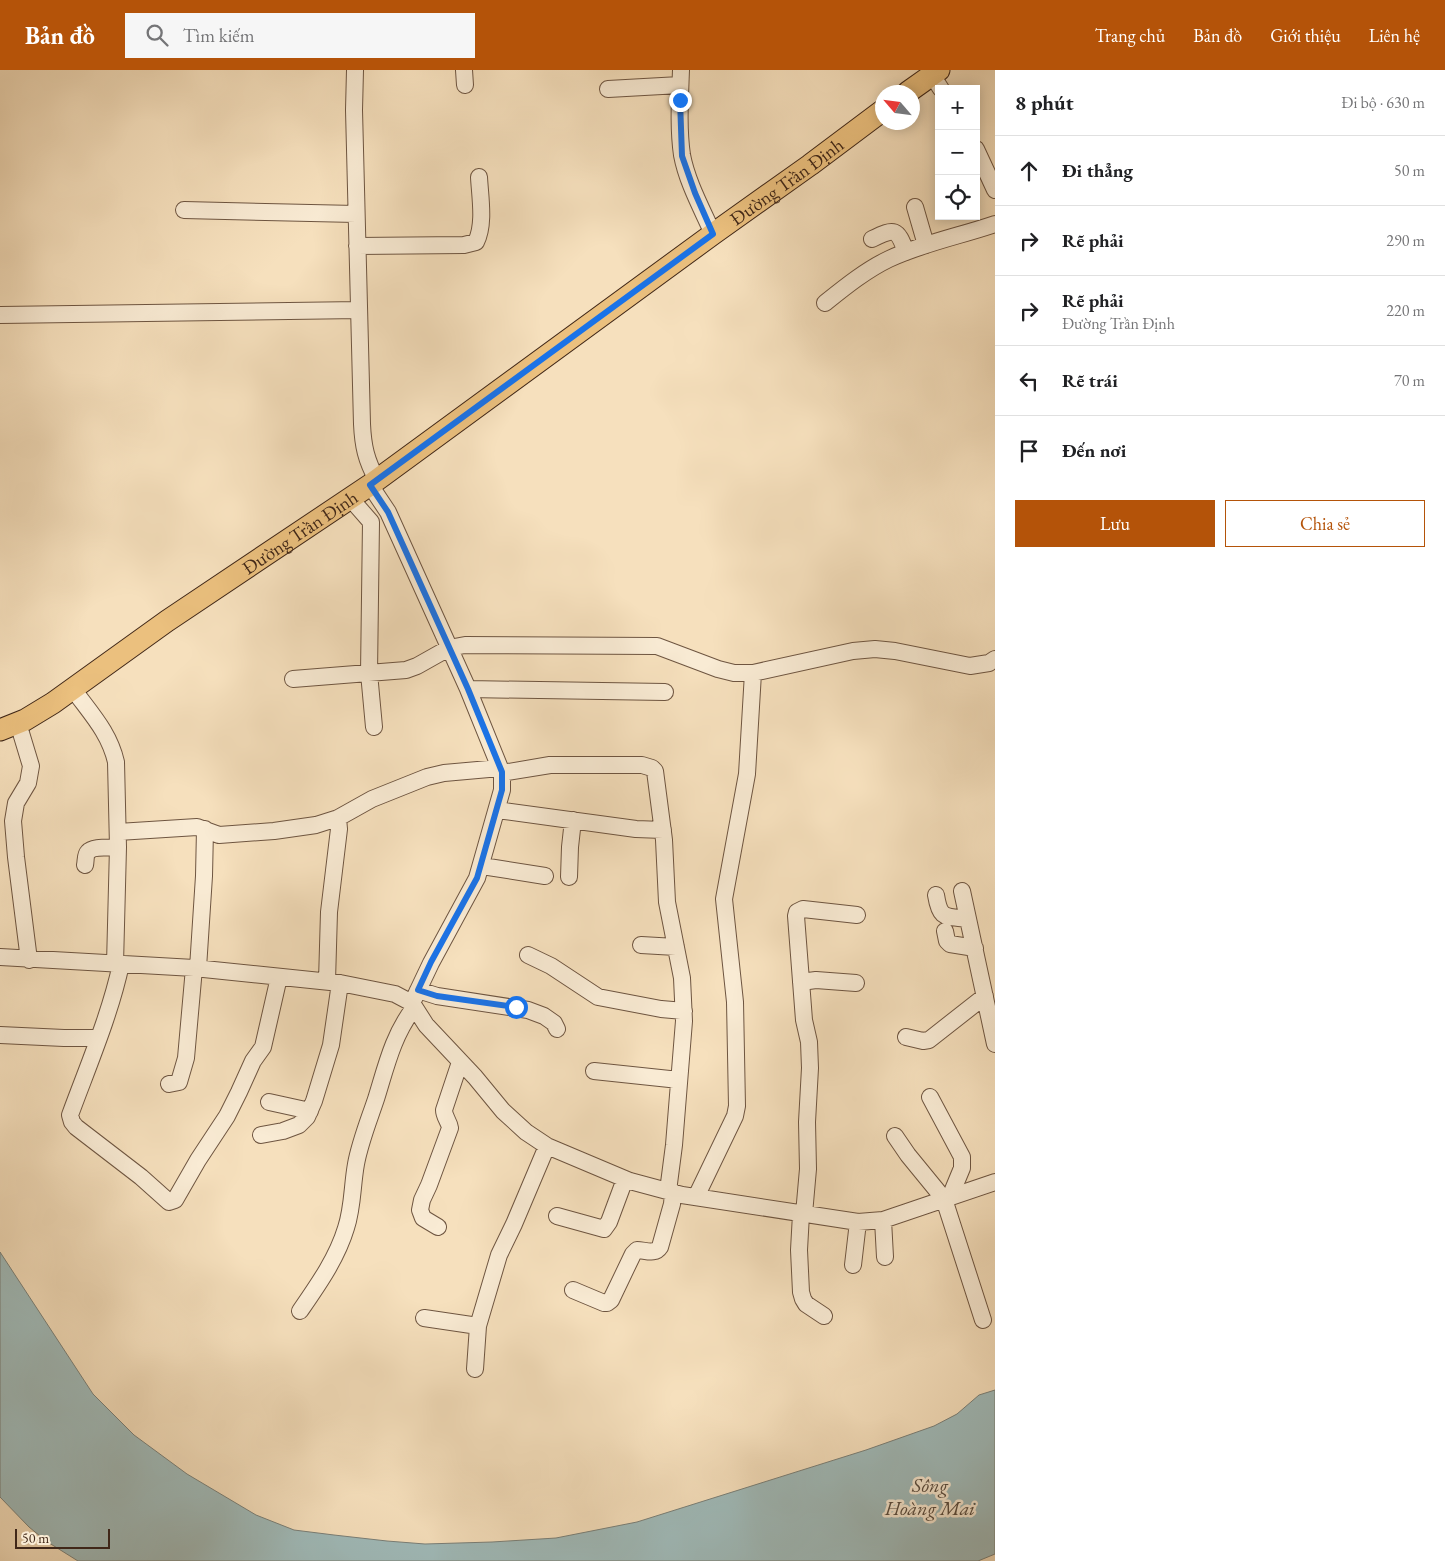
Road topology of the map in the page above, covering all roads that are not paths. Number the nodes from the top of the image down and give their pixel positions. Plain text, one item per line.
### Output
1 (355, 70) edge
2 (680, 78) edge
3 (937, 78) edge
4 (920, 86) edge
5 (608, 90) dead end
6 (875, 116) edge
7 (980, 158) edge
8 (479, 177) dead end
9 (995, 190) edge
10 (915, 207) dead end
11 (184, 210) dead end
12 (356, 214) junction
13 (995, 224) edge
14 (713, 234) junction
15 (872, 239) dead end
16 (926, 245) junction
17 (357, 246) junction
18 (906, 252) junction
19 (825, 302) dead end
20 (359, 310) junction
21 (0, 315) edge
22 (373, 482) junction
23 (350, 498) junction
24 (449, 648) junction
25 (995, 659) edge
26 (369, 673) junction
27 (753, 673) junction
28 (293, 679) dead end
29 (73, 689) junction
30 (468, 689) junction
31 (665, 692) dead end
32 (9, 727) edge
33 (374, 727) dead end
34 (501, 770) junction
35 (496, 810) junction
36 (338, 818) junction
37 (573, 820) junction
38 (205, 829) junction
39 (663, 830) junction
40 (118, 839) junction
41 (85, 865) dead end
42 (482, 866) junction
43 (546, 876) dead end
44 (570, 877) dead end
45 (962, 891) dead end
46 (936, 895) dead end
47 (857, 915) dead end
48 (968, 919) junction
49 (945, 932) dead end
50 (641, 945) dead end
51 (676, 947) junction
52 (975, 948) junction
53 (528, 955) dead end
54 (0, 957) edge
55 (29, 960) junction
56 (118, 964) junction
57 (196, 968) junction
58 (279, 977) junction
59 (334, 982) junction
60 (801, 982) junction
61 (856, 983) dead end
62 (985, 996) junction
63 (415, 1001) junction
64 (684, 1011) junction
65 (557, 1029) dead end
66 (0, 1035) edge
67 (906, 1037) dead end
68 (98, 1038) junction
69 (995, 1044) edge
70 (460, 1062) junction
71 (594, 1070) dead end
72 (679, 1080) junction
73 (169, 1084) dead end
74 (930, 1097) dead end
75 (270, 1102) dead end
76 (310, 1111) junction
77 (261, 1135) dead end
78 (895, 1136) dead end
79 (547, 1146) junction
80 (625, 1179) junction
81 (995, 1182) edge
82 (670, 1192) junction
83 (696, 1197) junction
84 (946, 1198) junction
85 (802, 1214) junction
86 (557, 1216) dead end
87 (883, 1220) junction
88 (858, 1222) junction
89 (438, 1227) dead end
90 (885, 1257) dead end
91 (853, 1265) dead end
92 (574, 1290) dead end
93 (300, 1311) dead end
94 (824, 1316) dead end
95 (424, 1318) dead end
96 (984, 1320) dead end
97 (478, 1326) junction
98 (475, 1369) dead end

1 - 12 street
2 - 5 street
2 - 14 street
3 - 4 main road
6 - 14 main road, Đường Trần Định
7 - 9 street
8 - 17 street
10 - 16 street
11 - 12 street
12 - 17 street
13 - 16 street
14 - 22 main road, Đường Trần Định
15 - 18 street
16 - 18 street
17 - 20 street
18 - 19 street
20 - 21 street
20 - 22 street
22 - 23 main road, Đường Trần Định
22 - 24 street
23 - 26 street
23 - 29 main road, Đường Trần Định
24 - 26 street
24 - 27 street
24 - 30 street
25 - 27 street
26 - 28 street
26 - 33 street
27 - 83 street
29 - 32 main road, Đường Trần Định
29 - 40 street
30 - 31 street
30 - 34 street
32 - 55 street
34 - 35 street
34 - 36 street
34 - 39 street
35 - 37 street
35 - 42 street
36 - 38 street
36 - 59 street
37 - 39 street
37 - 44 street
38 - 40 street
38 - 57 street
39 - 51 street
40 - 41 street
40 - 56 street
42 - 43 street
42 - 63 street
45 - 48 street
46 - 48 street
47 - 60 street
48 - 52 street
49 - 52 street
50 - 51 street
51 - 64 street
52 - 62 street
53 - 64 street
54 - 55 street
55 - 56 street
56 - 57 street
56 - 68 street
57 - 58 street
57 - 73 street
58 - 59 street
58 - 68 street
59 - 63 street
59 - 76 street
60 - 61 street
60 - 85 street
62 - 67 street
62 - 69 street
63 - 65 street
63 - 70 street
63 - 93 street
64 - 72 street
66 - 68 street
70 - 79 street
70 - 89 street
71 - 72 street
72 - 82 street
74 - 84 street
75 - 76 street
76 - 77 street
78 - 84 street
79 - 80 street
79 - 97 street
80 - 82 street
80 - 86 street
81 - 84 street
82 - 83 street
82 - 92 street
83 - 85 street
84 - 87 street
84 - 96 street
85 - 88 street
85 - 94 street
87 - 88 street
87 - 90 street
88 - 91 street
95 - 97 street
97 - 98 street

